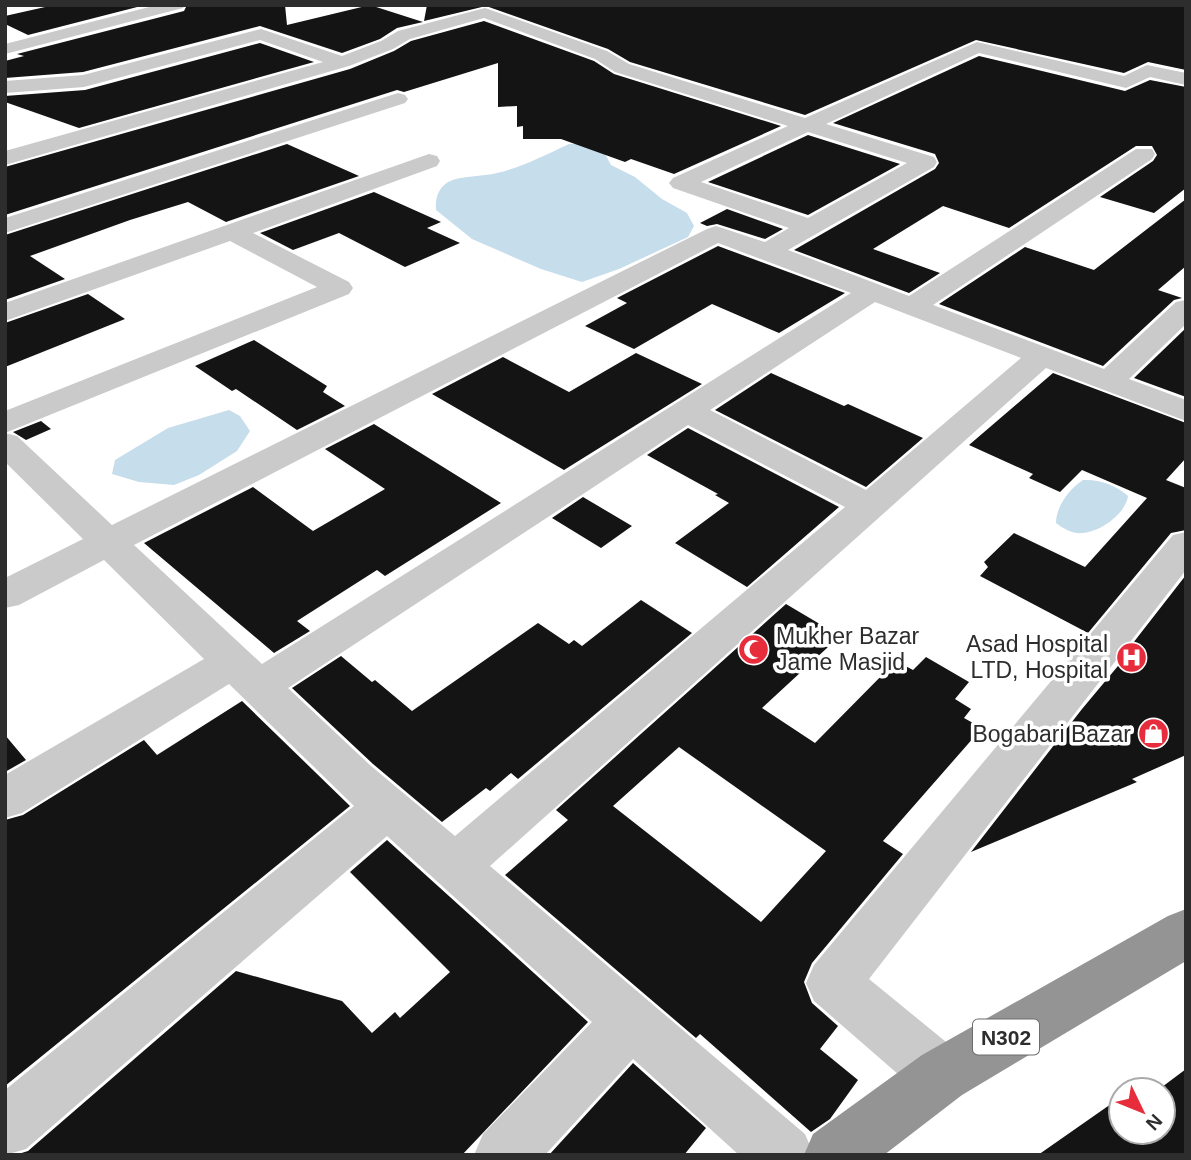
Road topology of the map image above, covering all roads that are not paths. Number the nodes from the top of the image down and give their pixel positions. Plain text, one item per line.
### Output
1 (110, 5) edge
2 (177, 5) edge
3 (76, 13) dead end
4 (5, 49) edge
5 (342, 62) junction
6 (1186, 79) edge
7 (5, 87) edge
8 (398, 99) dead end
9 (806, 126) junction
10 (1144, 154) dead end
11 (5, 158) edge
12 (429, 161) dead end
13 (5, 226) edge
14 (810, 228) junction
15 (232, 232) junction
16 (767, 251) junction
17 (871, 292) junction
18 (911, 307) junction
19 (1186, 308) edge
20 (5, 313) edge
21 (1041, 357) junction
22 (1108, 382) junction
23 (686, 411) junction
24 (1186, 411) edge
25 (5, 423) edge
26 (5, 443) edge
27 (870, 506) junction
28 (109, 543) junction
29 (1186, 544) edge
30 (5, 595) edge
31 (246, 674) junction
32 (5, 799) edge
33 (387, 807) junction
34 (455, 866) junction
35 (1186, 933) edge
36 (631, 1020) junction
37 (942, 1075) junction
38 (5, 1128) edge
39 (504, 1155) edge
40 (784, 1155) edge
41 (834, 1155) edge

1 - 3 street
2 - 4 street
5 - 7 street
5 - 9 street
5 - 11 street
6 - 9 street
8 - 13 street
9 - 14 street
9 - 14 street
10 - 18 street
12 - 15 street
14 - 16 street
15 - 20 street
15 - 25 street
16 - 17 street
16 - 28 street
17 - 18 street
17 - 23 street
18 - 21 street
19 - 22 street
21 - 22 street
21 - 27 street
22 - 24 street
23 - 27 street
23 - 31 street
26 - 28 street
27 - 34 street
28 - 30 street
28 - 31 street
29 - 37 street
31 - 32 street
31 - 33 street
33 - 34 street
33 - 38 street
34 - 36 street
35 - 37 highway, N302
36 - 39 street
36 - 40 street
37 - 41 highway, N302

